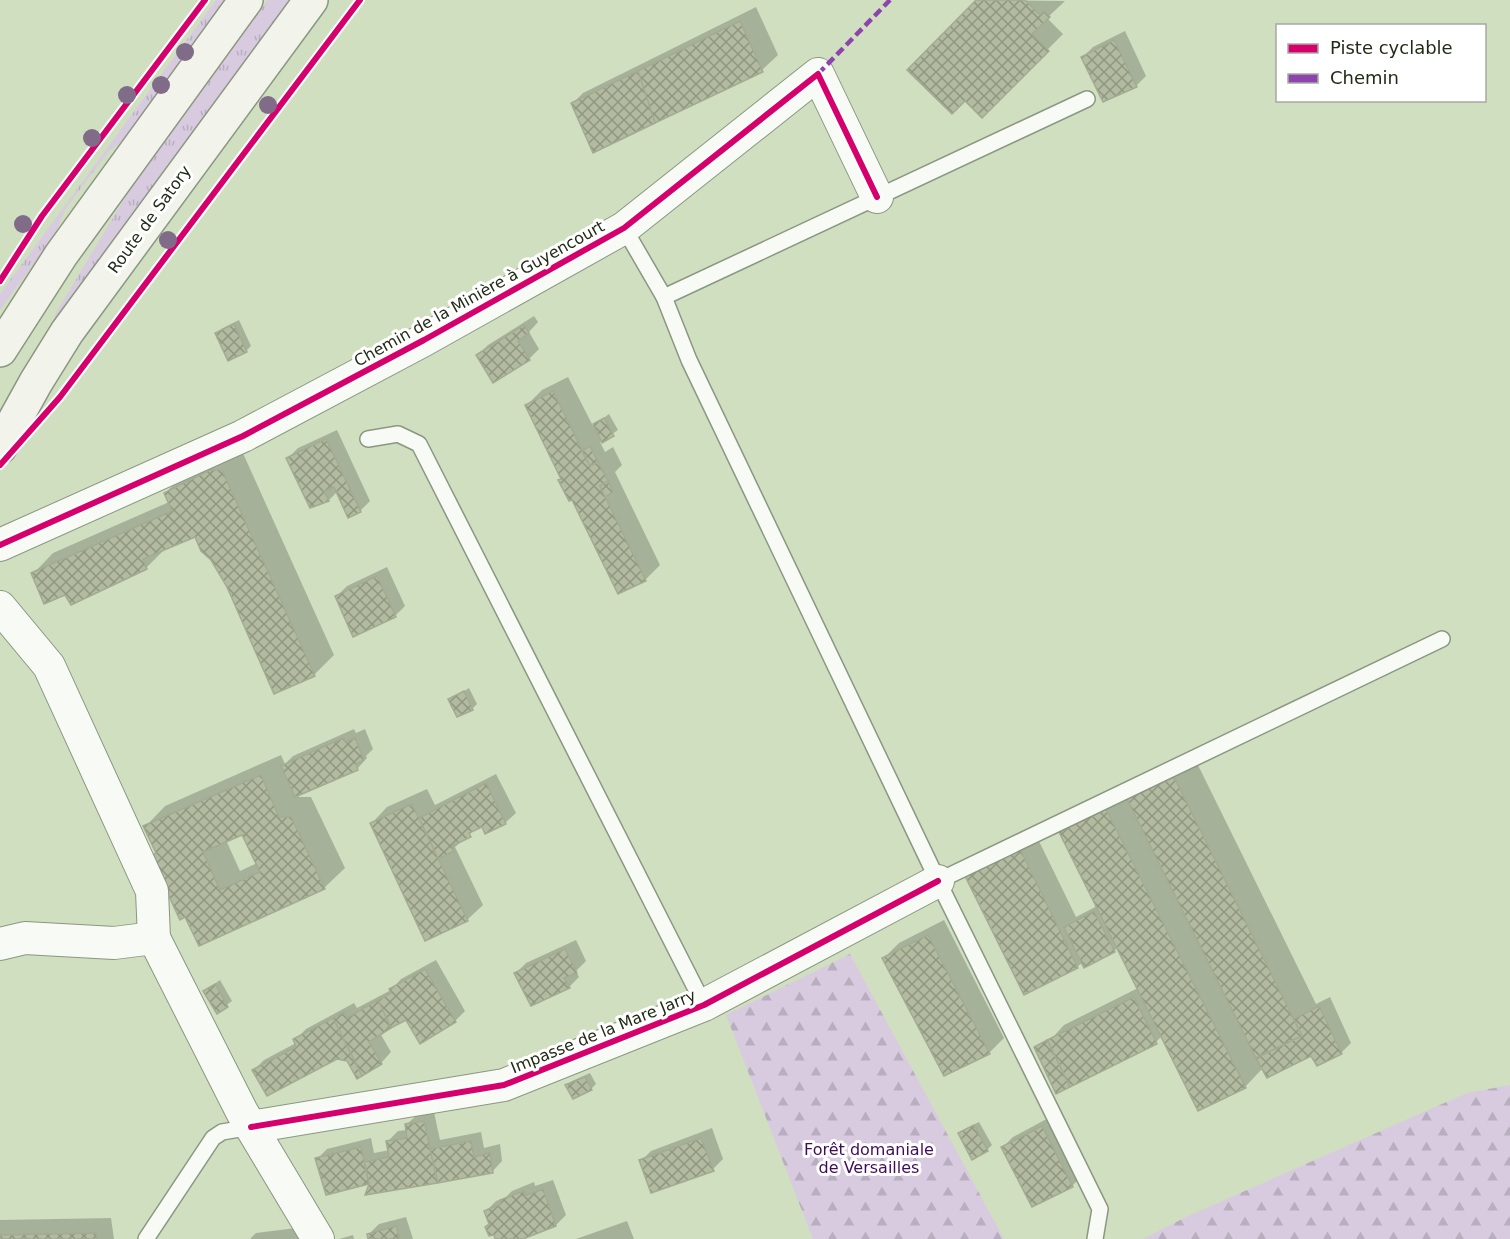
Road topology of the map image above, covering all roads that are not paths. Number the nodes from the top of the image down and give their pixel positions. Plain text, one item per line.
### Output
1 (246, 0) edge
2 (311, 0) edge
3 (1087, 99) dead end
4 (878, 197) junction
5 (624, 228) junction
6 (664, 297) junction
7 (0, 348) edge
8 (368, 439) dead end
9 (0, 447) edge
10 (0, 545) edge
11 (0, 607) edge
12 (1442, 639) dead end
13 (938, 881) junction
14 (154, 938) junction
15 (0, 944) edge
16 (704, 1005) junction
17 (251, 1127) junction
18 (146, 1239) edge
19 (318, 1239) edge
20 (1095, 1239) edge

1 - 7 main road
2 - 9 main road, Route de Satory
3 - 4 lane
4 - 5 street, Chemin de la Minière à Guyencourt
4 - 6 lane
5 - 6 lane
5 - 10 street, Chemin de la Minière à Guyencourt
6 - 13 lane
8 - 16 lane
11 - 14 street
12 - 13 lane
13 - 16 street, Impasse de la Mare Jarry
13 - 20 lane
14 - 15 street
14 - 17 street
16 - 17 street, Impasse de la Mare Jarry
17 - 18 lane
17 - 19 street

